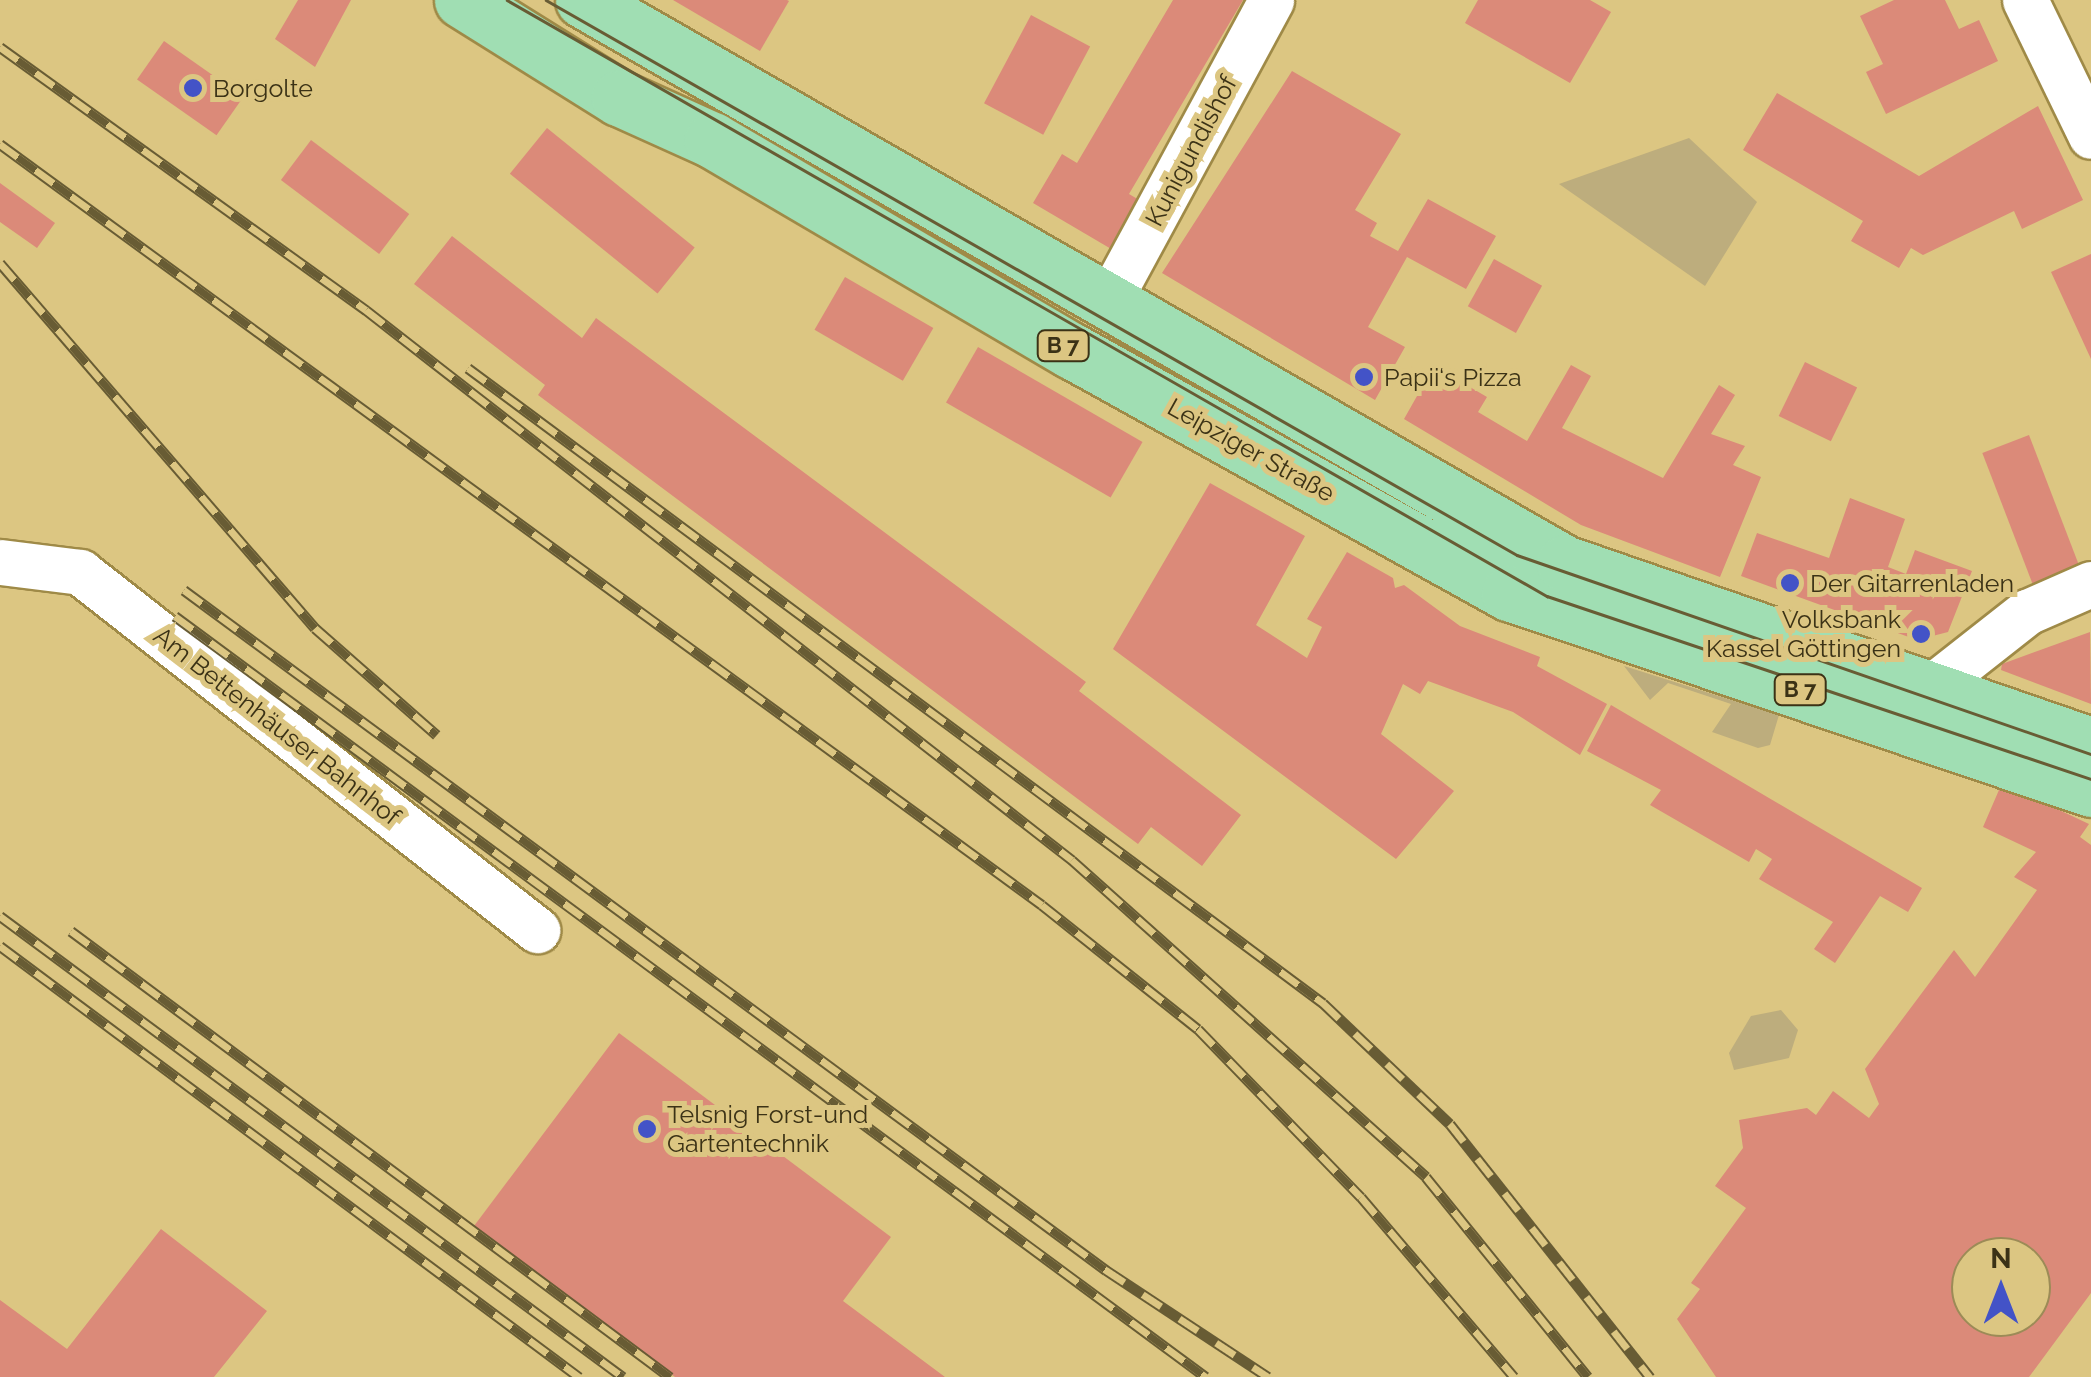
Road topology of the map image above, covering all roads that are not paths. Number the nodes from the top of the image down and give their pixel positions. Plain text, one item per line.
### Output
1 (462, 0) edge
2 (584, 0) edge
3 (1271, 0) edge
4 (2025, 0) edge
5 (2091, 136) edge
6 (1108, 302) junction
7 (0, 562) edge
8 (2091, 584) edge
9 (1929, 689) junction
10 (2091, 745) edge
11 (2091, 788) edge
12 (537, 930) dead end

1 - 11 main road, Leipziger Straße / B 7
2 - 6 main road, B 7
3 - 6 street, Kunigundishof
4 - 5 street
6 - 9 main road, B 7
7 - 12 street, Am Bettenhäuser Bahnhof
8 - 9 street
9 - 10 main road, B 7

